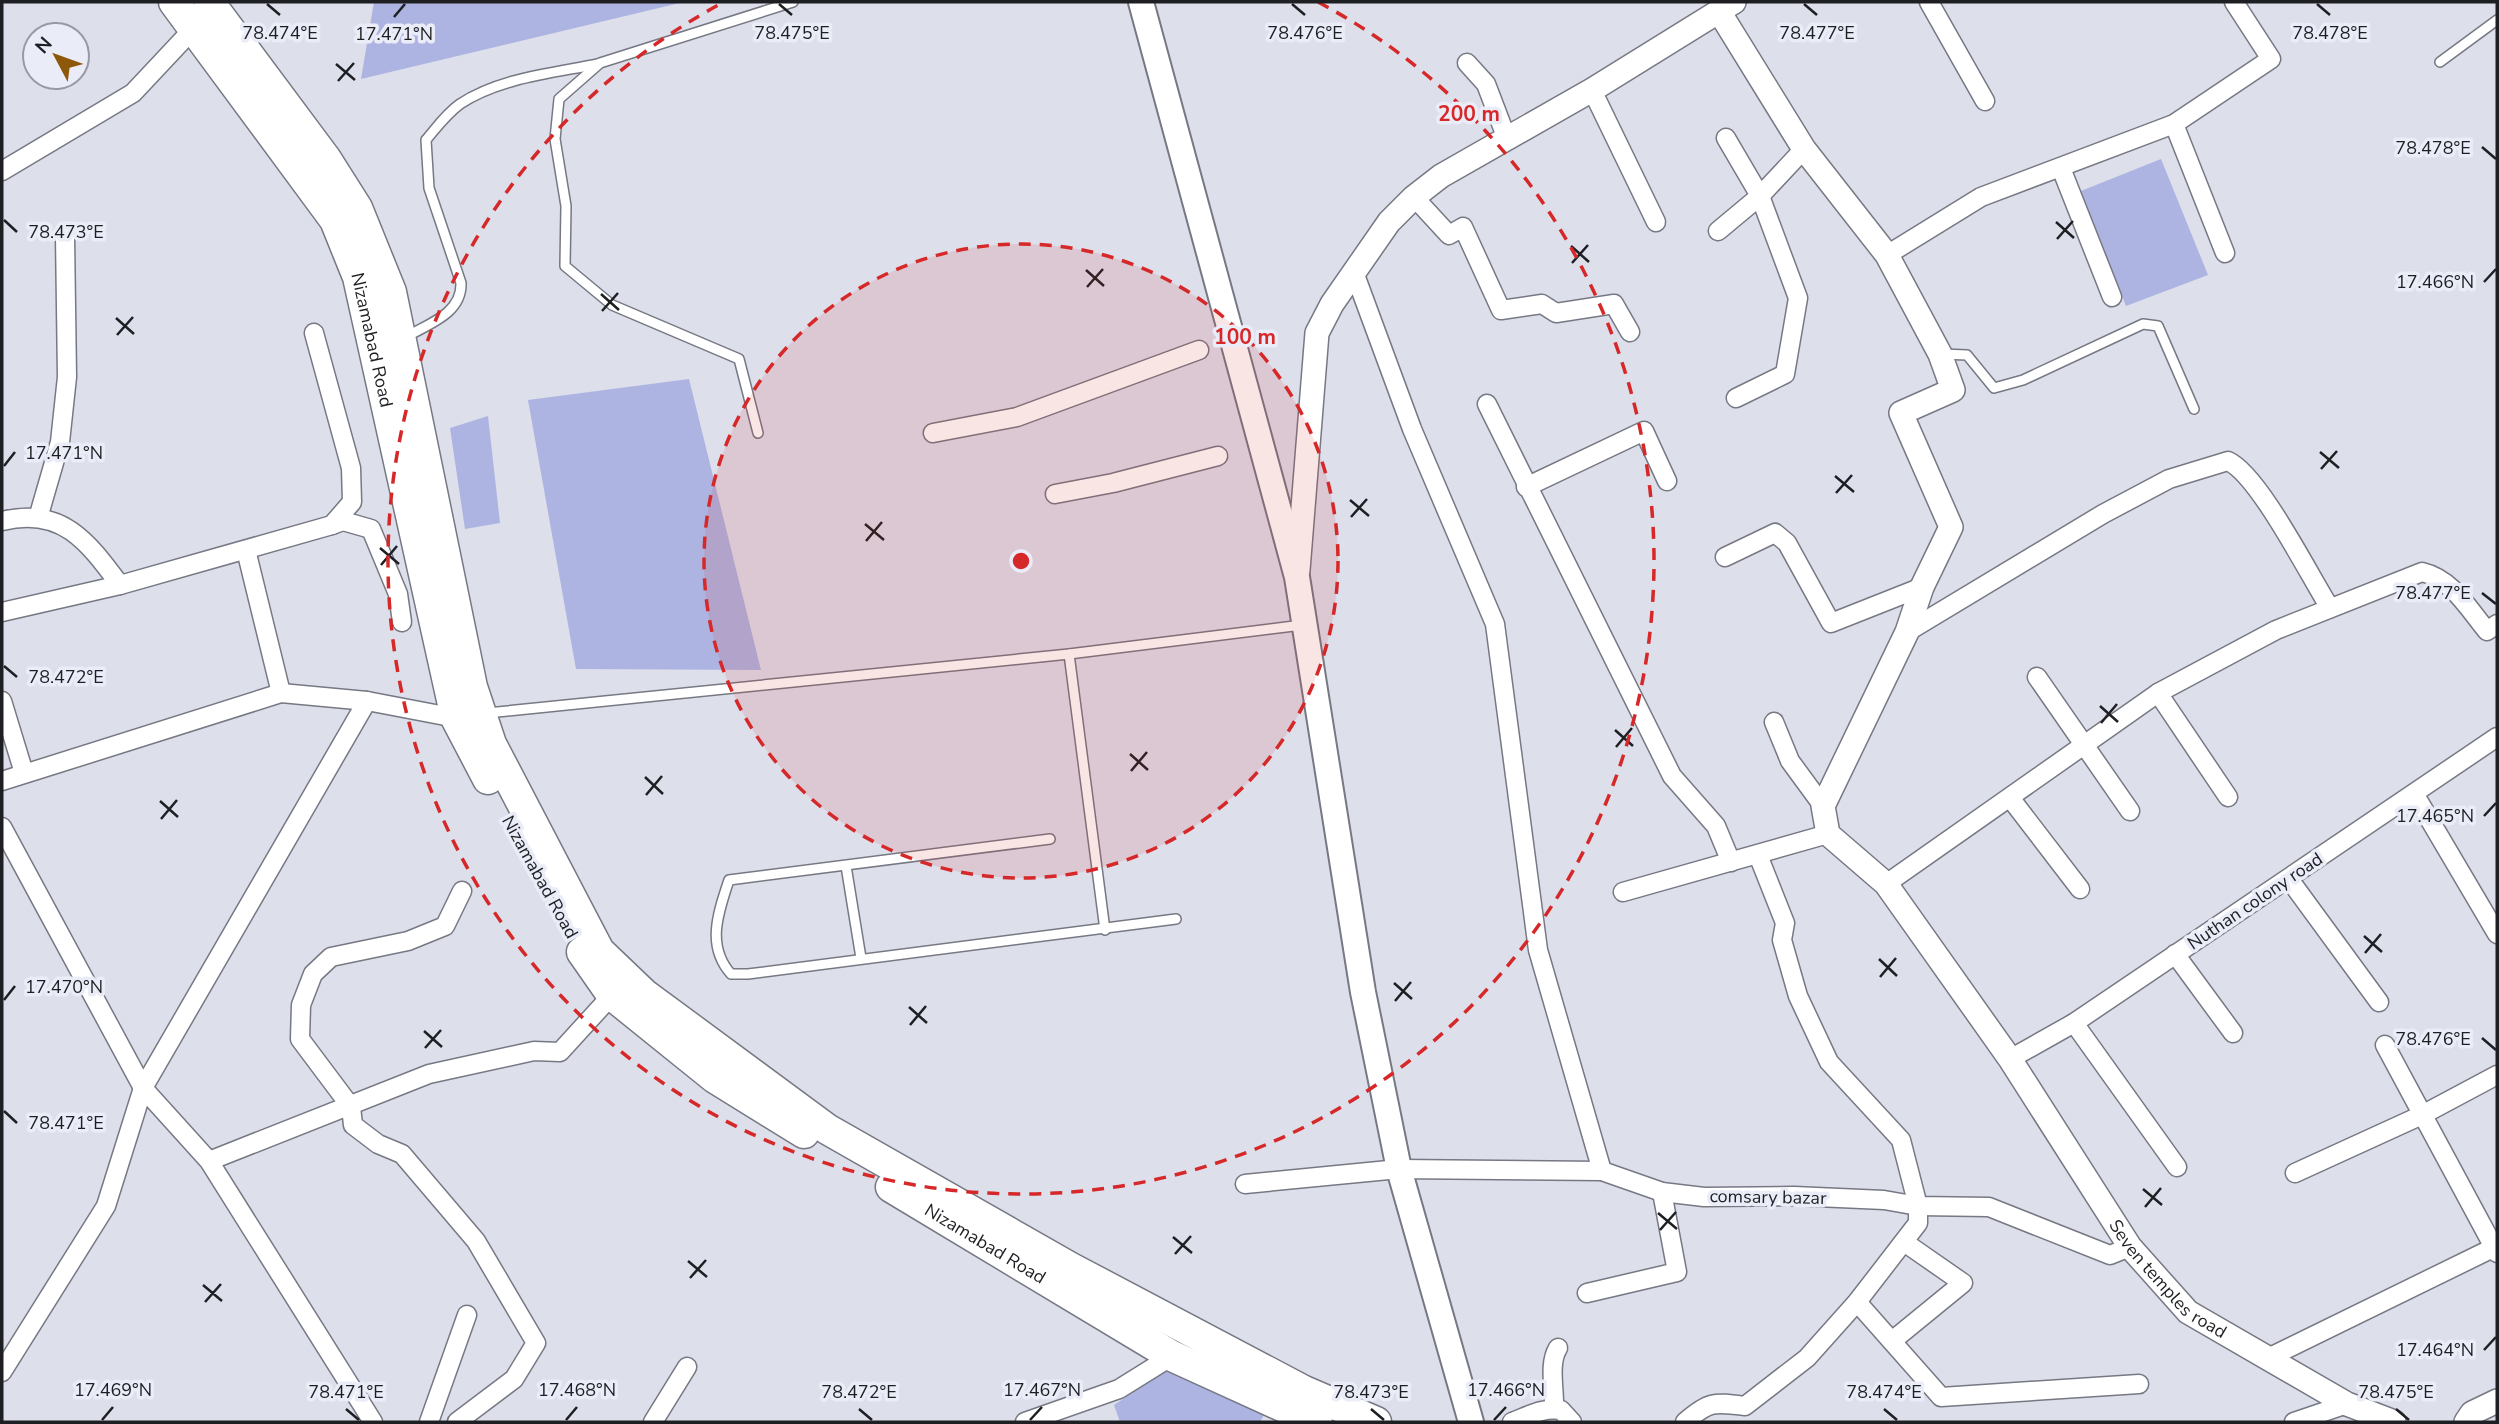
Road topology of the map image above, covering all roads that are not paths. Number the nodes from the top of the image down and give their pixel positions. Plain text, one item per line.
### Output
1 (174, 2) edge
2 (209, 2) edge
3 (793, 2) edge
4 (1141, 2) edge
5 (1929, 2) edge
6 (2234, 2) edge
7 (1727, 7) edge
8 (2497, 20) edge
9 (194, 28) junction
10 (2440, 62) dead end
11 (600, 63) junction
12 (1467, 63) dead end
13 (1592, 90) junction
14 (1985, 101) dead end
15 (2174, 124) junction
16 (1726, 138) dead end
17 (1507, 139) junction
18 (1804, 149) junction
19 (2061, 168) junction
20 (2, 171) edge
21 (1760, 196) junction
22 (1414, 197) junction
23 (1656, 222) dead end
24 (1718, 231) dead end
25 (65, 236) dead end
26 (2225, 253) dead end
27 (1887, 255) junction
28 (1354, 272) junction
29 (2112, 297) dead end
30 (1630, 332) dead end
31 (314, 333) dead end
32 (401, 339) junction
33 (1199, 350) dead end
34 (1940, 354) junction
35 (1735, 398) dead end
36 (1487, 404) dead end
37 (2194, 409) dead end
38 (758, 433) dead end
39 (933, 433) dead end
40 (1218, 456) dead end
41 (1667, 481) dead end
42 (1526, 487) junction
43 (1055, 494) dead end
44 (38, 518) junction
45 (2, 521) edge
46 (332, 525) junction
47 (246, 550) junction
48 (1725, 557) dead end
49 (1297, 578) junction
50 (120, 585) junction
51 (1922, 587) junction
52 (2330, 608) junction
53 (2, 612) edge
54 (402, 622) dead end
55 (2497, 624) edge
56 (1305, 625) junction
57 (1907, 632) junction
58 (1069, 654) junction
59 (2037, 677) dead end
60 (281, 693) junction
61 (2158, 693) junction
62 (2, 701) edge
63 (367, 701) junction
64 (469, 716) junction
65 (1774, 722) dead end
66 (2497, 737) edge
67 (2083, 745) junction
68 (24, 773) junction
69 (2, 781) edge
70 (2414, 795) junction
71 (2228, 797) dead end
72 (2011, 799) junction
73 (1823, 806) junction
74 (2130, 811) dead end
75 (2, 827) edge
76 (1828, 834) junction
77 (1050, 839) dead end
78 (1758, 855) junction
79 (1731, 862) junction
80 (846, 866) junction
81 (2289, 879) junction
82 (1886, 884) junction
83 (2080, 889) dead end
84 (462, 891) dead end
85 (1623, 892) dead end
86 (1176, 919) dead end
87 (1105, 930) junction
88 (2497, 934) edge
89 (2175, 954) junction
90 (861, 958) junction
91 (612, 995) junction
92 (2379, 1002) dead end
93 (2074, 1023) junction
94 (2233, 1033) dead end
95 (2385, 1045) dead end
96 (2010, 1059) junction
97 (2497, 1076) edge
98 (143, 1088) junction
99 (351, 1107) junction
100 (2422, 1115) junction
101 (209, 1161) junction
102 (2177, 1167) dead end
103 (1399, 1169) junction
104 (1602, 1171) junction
105 (2295, 1172) dead end
106 (1245, 1184) dead end
107 (1662, 1192) junction
108 (1918, 1206) junction
109 (1904, 1242) junction
110 (2130, 1247) junction
111 (2496, 1249) edge
112 (1587, 1293) dead end
113 (1857, 1303) junction
114 (467, 1315) dead end
115 (1892, 1341) junction
116 (1558, 1348) dead end
117 (1172, 1356) junction
118 (2268, 1358) junction
119 (687, 1367) dead end
120 (2, 1372) edge
121 (2139, 1384) dead end
122 (2497, 1401) edge
123 (2347, 1404) junction
124 (1554, 1409) junction
125 (373, 1422) edge
126 (429, 1422) edge
127 (457, 1422) edge
128 (653, 1422) edge
129 (1025, 1422) edge
130 (1317, 1422) edge
131 (1376, 1422) edge
132 (1471, 1422) edge
133 (1512, 1422) edge
134 (1572, 1422) edge
135 (1685, 1422) edge
136 (2294, 1422) edge
137 (2394, 1422) edge
138 (2466, 1422) edge

1 - 9 highway, Nizamabad Road
2 - 32 highway
3 - 11 lane
4 - 49 main road
5 - 14 street
6 - 15 street
7 - 13 street
7 - 18 street
8 - 10 lane
9 - 20 street
9 - 64 highway, Nizamabad Road
11 - 32 lane
11 - 38 lane
12 - 17 street
13 - 17 street
13 - 23 street
15 - 19 street
15 - 26 street
16 - 21 street
17 - 22 street
18 - 21 street
18 - 27 street
19 - 27 street
19 - 29 street
21 - 24 street
21 - 35 street
22 - 28 street
22 - 30 street
25 - 44 street
27 - 34 street
28 - 49 street
28 - 104 street
31 - 46 street
32 - 64 highway
33 - 39 street
34 - 37 lane
34 - 51 street
36 - 42 street
40 - 43 street
41 - 42 street
42 - 79 street
44 - 45 street
44 - 50 street
46 - 47 street
46 - 54 street
47 - 50 street
47 - 60 street
48 - 51 street
49 - 56 main road
50 - 53 street
51 - 57 street
52 - 55 street
52 - 57 street
52 - 61 street
56 - 58 lane
56 - 103 main road
57 - 73 street
58 - 64 lane
58 - 87 lane
59 - 67 street
60 - 63 street
60 - 68 street
61 - 67 street
61 - 71 street
62 - 68 street
63 - 64 street
63 - 98 street
64 - 91 highway, Nizamabad Road
64 - 131 highway
65 - 73 street
66 - 70 street, Nuthan colony road
67 - 72 street
67 - 74 street
68 - 69 street
70 - 81 street, Nuthan colony road
70 - 88 street
72 - 82 street
72 - 83 street
73 - 76 street
75 - 98 street
76 - 78 street
76 - 82 street, Seven temples road
77 - 80 lane
78 - 79 street
78 - 108 street
79 - 85 street
80 - 90 lane
80 - 90 lane
81 - 89 street, Nuthan colony road
81 - 92 street
82 - 96 street, Seven temples road
84 - 99 street
86 - 87 lane
87 - 90 lane
89 - 93 street, Nuthan colony road
89 - 94 street
91 - 99 street
91 - 117 highway, Nizamabad Road
93 - 96 street, Nuthan colony road
93 - 102 street
95 - 100 street
96 - 110 street, Seven temples road
97 - 100 street
98 - 101 street
98 - 120 street
99 - 101 street
99 - 127 street
100 - 105 street
100 - 111 street
101 - 125 street
103 - 104 street, comsary bazar
103 - 106 street, comsary bazar
103 - 132 main road
104 - 107 street, comsary bazar
107 - 108 street, comsary bazar
107 - 112 street
108 - 109 street
108 - 110 street, comsary bazar
109 - 113 street
109 - 115 street
110 - 118 street, Seven temples road
111 - 118 street
113 - 115 street
113 - 135 street
114 - 126 street
115 - 121 street
116 - 124 street
117 - 129 street
117 - 130 highway, Nizamabad Road
118 - 123 street, Seven temples road
119 - 128 street
122 - 138 street
123 - 136 street
123 - 137 street, Seven temples road
124 - 133 street
124 - 134 street

